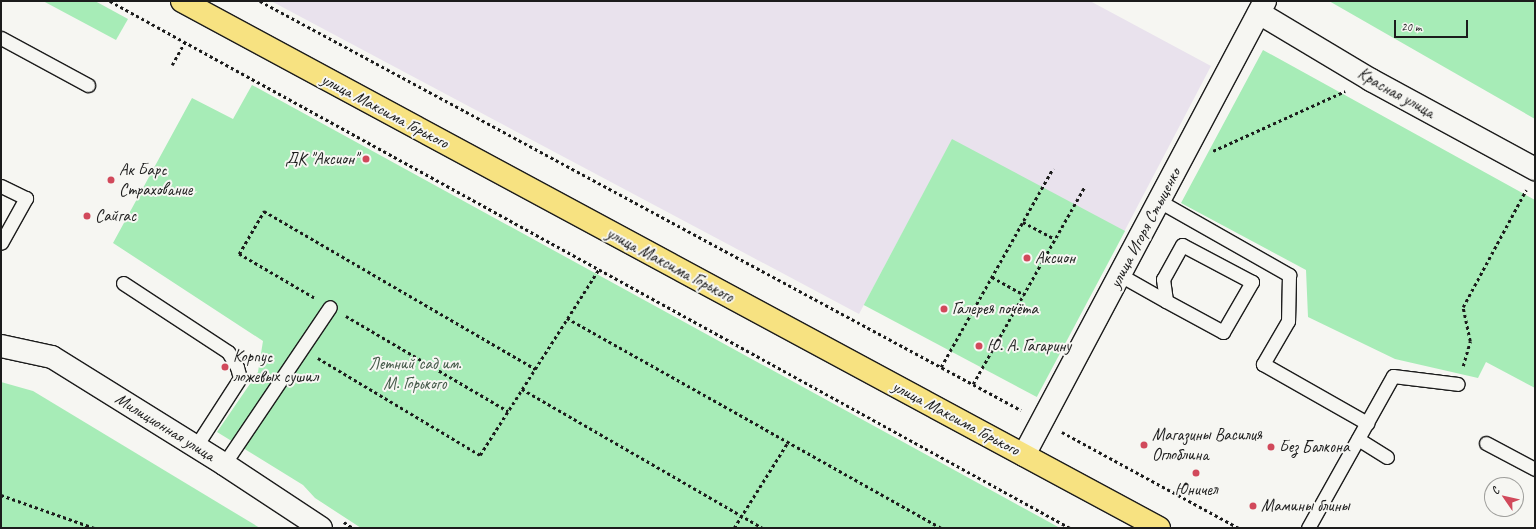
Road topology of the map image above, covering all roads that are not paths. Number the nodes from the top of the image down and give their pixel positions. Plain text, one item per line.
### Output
1 (182, 1) edge
2 (1262, 7) edge
3 (1, 38) edge
4 (88, 85) dead end
5 (1531, 178) edge
6 (1, 186) edge
7 (1159, 201) junction
8 (1, 243) edge
9 (1120, 275) junction
10 (123, 283) dead end
11 (1166, 301) junction
12 (330, 307) road end
13 (1, 346) edge
14 (1458, 384) road end
15 (1367, 423) junction
16 (1358, 439) junction
17 (1486, 442) dead end
18 (196, 446) junction
19 (1024, 455) junction
20 (1387, 457) dead end
21 (224, 464) junction
22 (1535, 469) edge
23 (321, 528) edge
24 (1159, 528) edge
25 (1308, 528) edge

1 - 19 main road, улица Максима Горького
2 - 5 street, Красная улица
2 - 7 street, улица Игоря Стыценко
3 - 4 lane
6 - 8 lane
7 - 9 street, улица Игоря Стыценко
7 - 15 lane
9 - 11 lane
9 - 19 street, улица Игоря Стыценко
10 - 18 lane
11 - 11 lane
12 - 21 lane
13 - 18 street, Милиционная улица
14 - 15 lane
15 - 16 lane
16 - 20 lane
16 - 25 lane
17 - 22 lane
18 - 21 street, Милиционная улица
19 - 24 main road, улица Максима Горького
21 - 23 street, Милиционная улица

